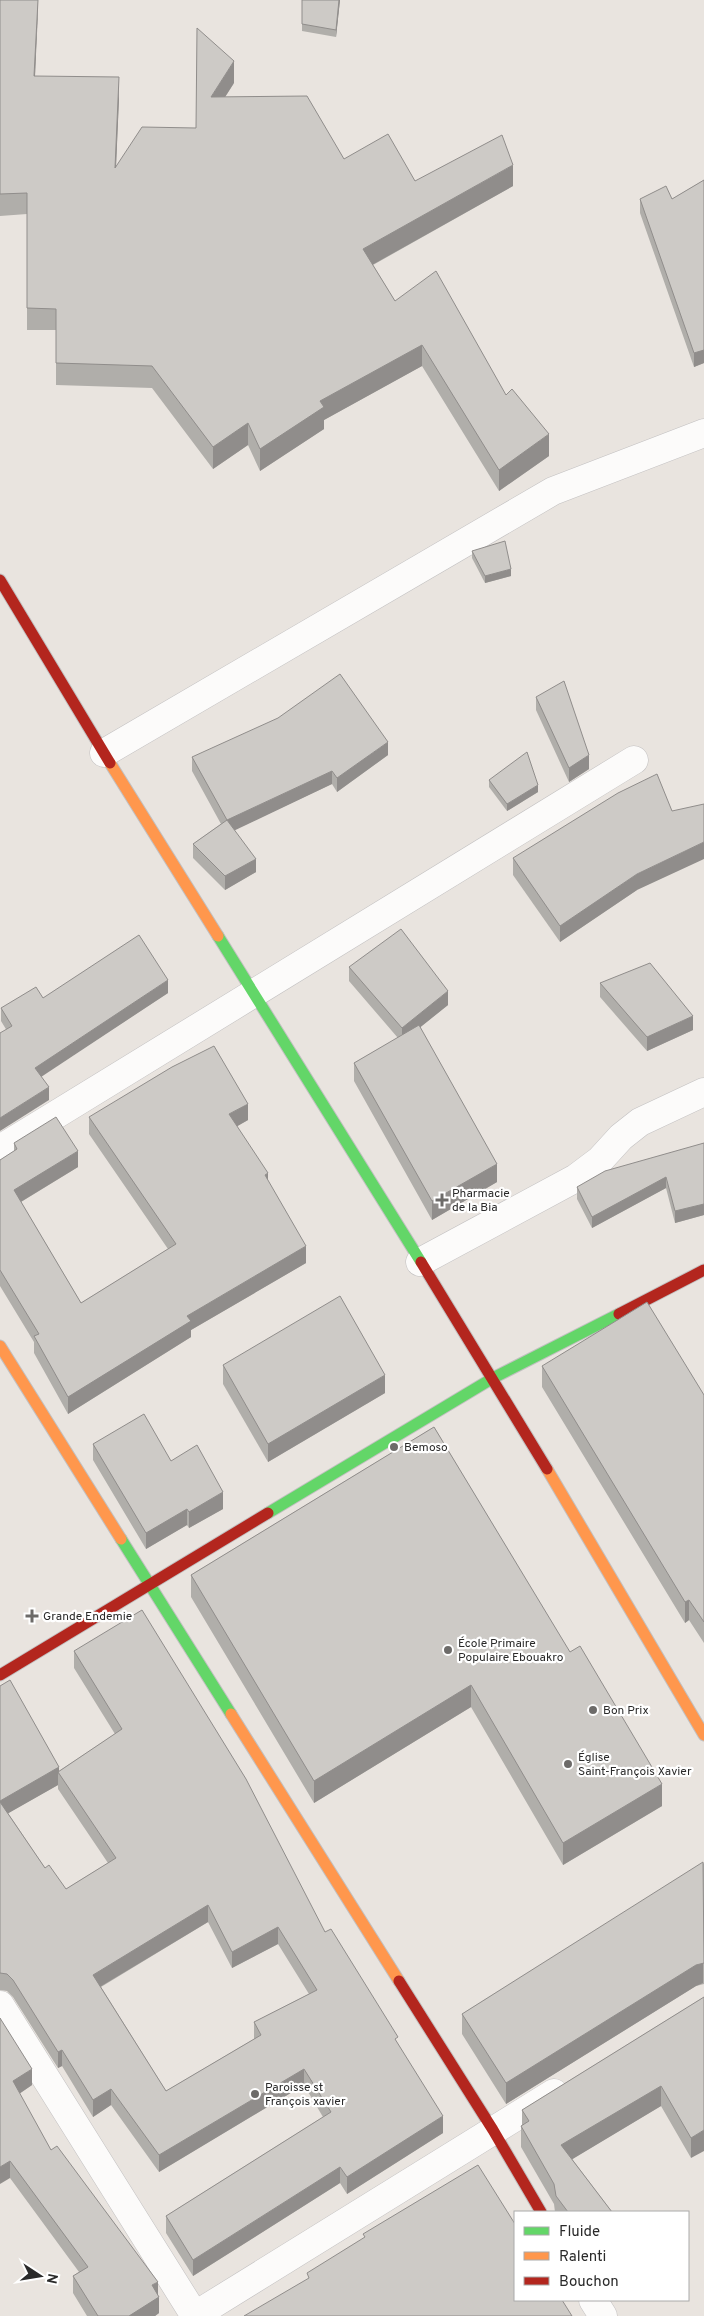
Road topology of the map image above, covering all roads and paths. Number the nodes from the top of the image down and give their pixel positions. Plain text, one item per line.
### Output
1 (704, 433) edge
2 (0, 580) edge
3 (104, 753) junction
4 (634, 760) dead end
5 (253, 994) junction
6 (704, 1092) edge
7 (0, 1149) edge
8 (420, 1262) junction
9 (704, 1270) edge
10 (0, 1346) edge
11 (493, 1378) junction
12 (149, 1585) junction
13 (0, 1675) edge
14 (704, 1735) edge
15 (0, 2005) edge
16 (577, 2078) edge
17 (493, 2130) junction
18 (540, 2211) edge
19 (594, 2301) edge
20 (194, 2316) edge
21 (603, 2316) edge

1 - 3 street
2 - 3 street
3 - 5 street
4 - 5 street
5 - 7 street
5 - 8 street
6 - 8 street
8 - 11 street
9 - 11 street
10 - 12 street
11 - 12 street
11 - 14 street
12 - 13 street
12 - 17 street
15 - 20 street
16 - 17 street
17 - 18 street
17 - 20 street
19 - 21 street

